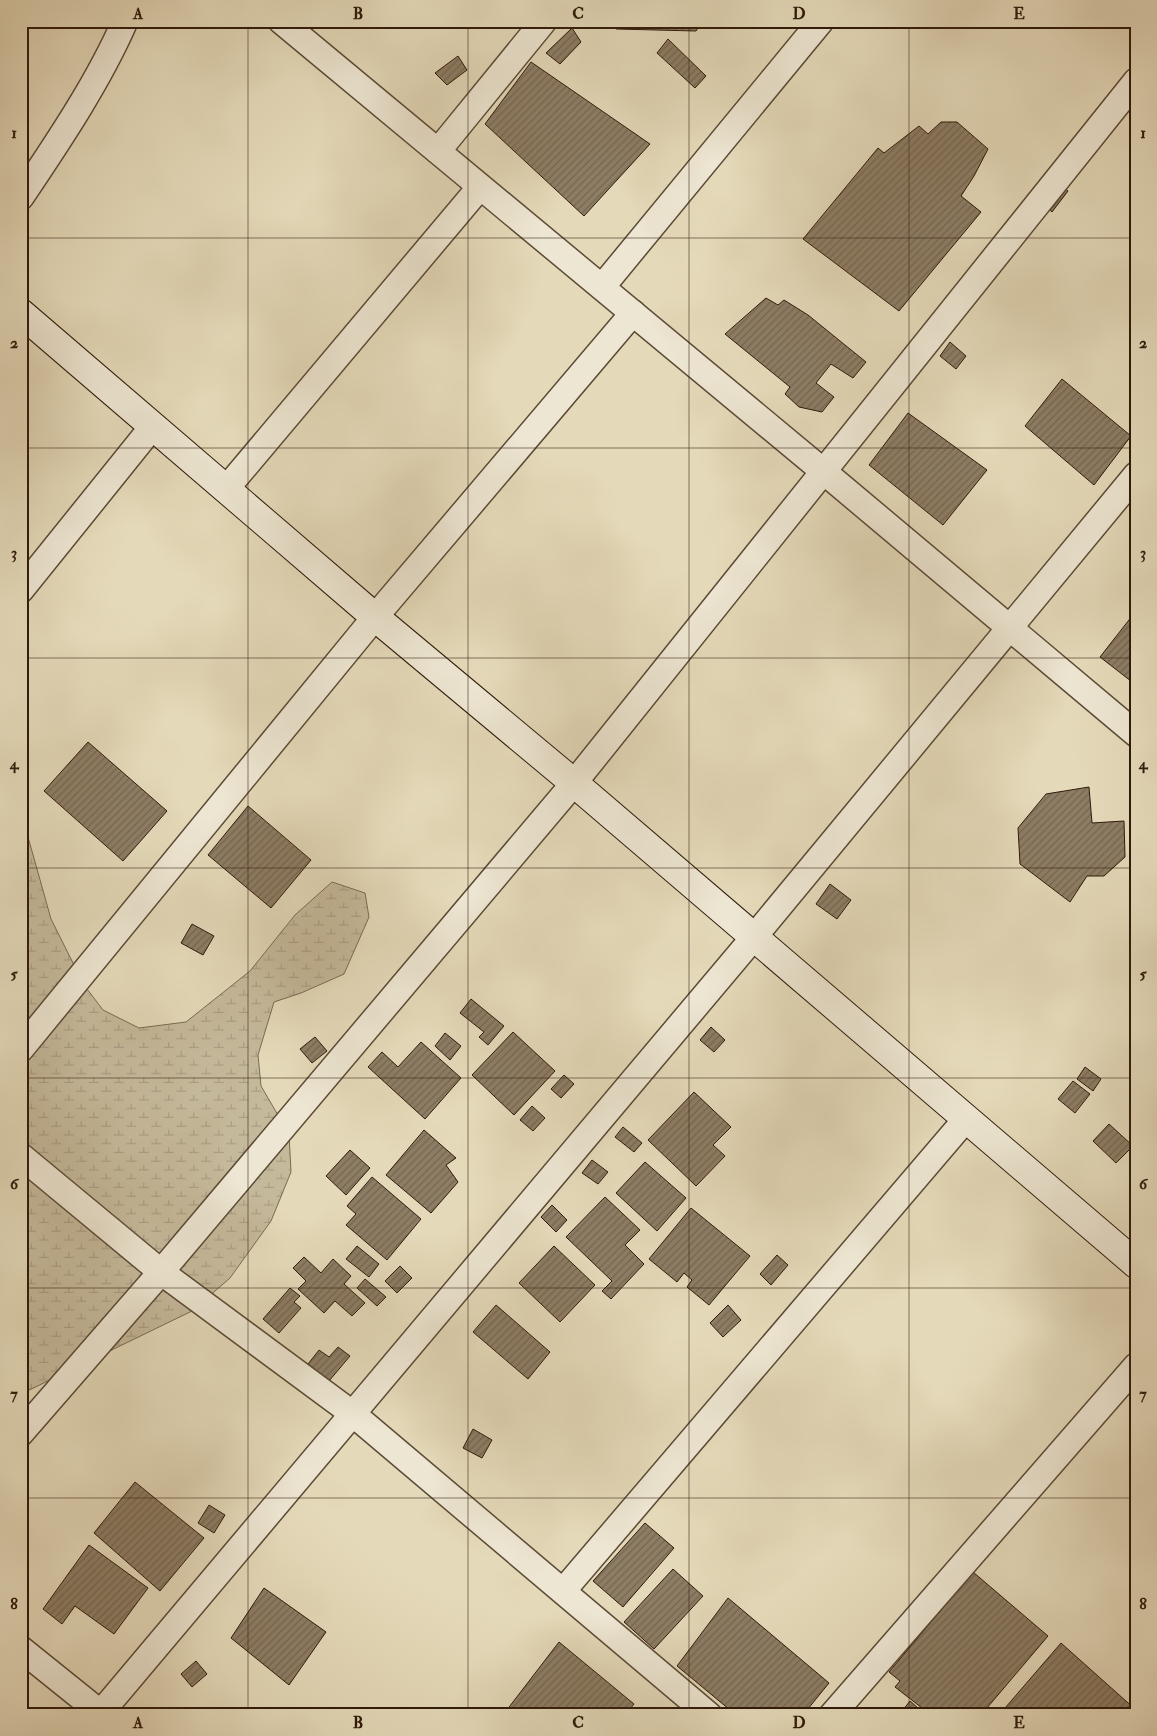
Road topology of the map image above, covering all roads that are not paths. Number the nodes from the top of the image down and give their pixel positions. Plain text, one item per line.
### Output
1 (126, 21) edge
2 (281, 21) edge
3 (544, 21) edge
4 (821, 21) edge
5 (1136, 81) edge
6 (438, 151) junction
7 (480, 186) junction
8 (21, 197) edge
9 (602, 287) junction
10 (21, 313) edge
11 (633, 313) junction
12 (153, 426) junction
13 (823, 470) junction
14 (1136, 475) edge
15 (226, 489) junction
16 (21, 590) edge
17 (375, 616) junction
18 (1009, 627) junction
19 (1136, 734) edge
20 (574, 783) junction
21 (754, 937) junction
22 (21, 1049) edge
23 (966, 1118) junction
24 (21, 1156) edge
25 (1136, 1264) edge
26 (162, 1272) junction
27 (1136, 1366) edge
28 (353, 1414) junction
29 (21, 1433) edge
30 (562, 1591) junction
31 (21, 1649) edge
32 (101, 1714) edge
33 (709, 1715) edge
34 (832, 1715) edge

1 - 8 street
2 - 6 street
3 - 6 street
4 - 9 street
5 - 13 street
6 - 7 street
7 - 9 street
7 - 15 street
9 - 11 street
10 - 12 street
11 - 13 street
11 - 17 street
12 - 15 street
12 - 16 street
13 - 18 street
13 - 20 street
14 - 18 street
15 - 17 street
17 - 20 street
17 - 22 street
18 - 19 street
18 - 21 street
20 - 21 street
20 - 26 street
21 - 23 street
21 - 28 street
23 - 25 street
23 - 30 street
24 - 26 street
26 - 28 street
26 - 29 street
27 - 34 street
28 - 30 street
28 - 32 street
30 - 33 street
31 - 32 street

